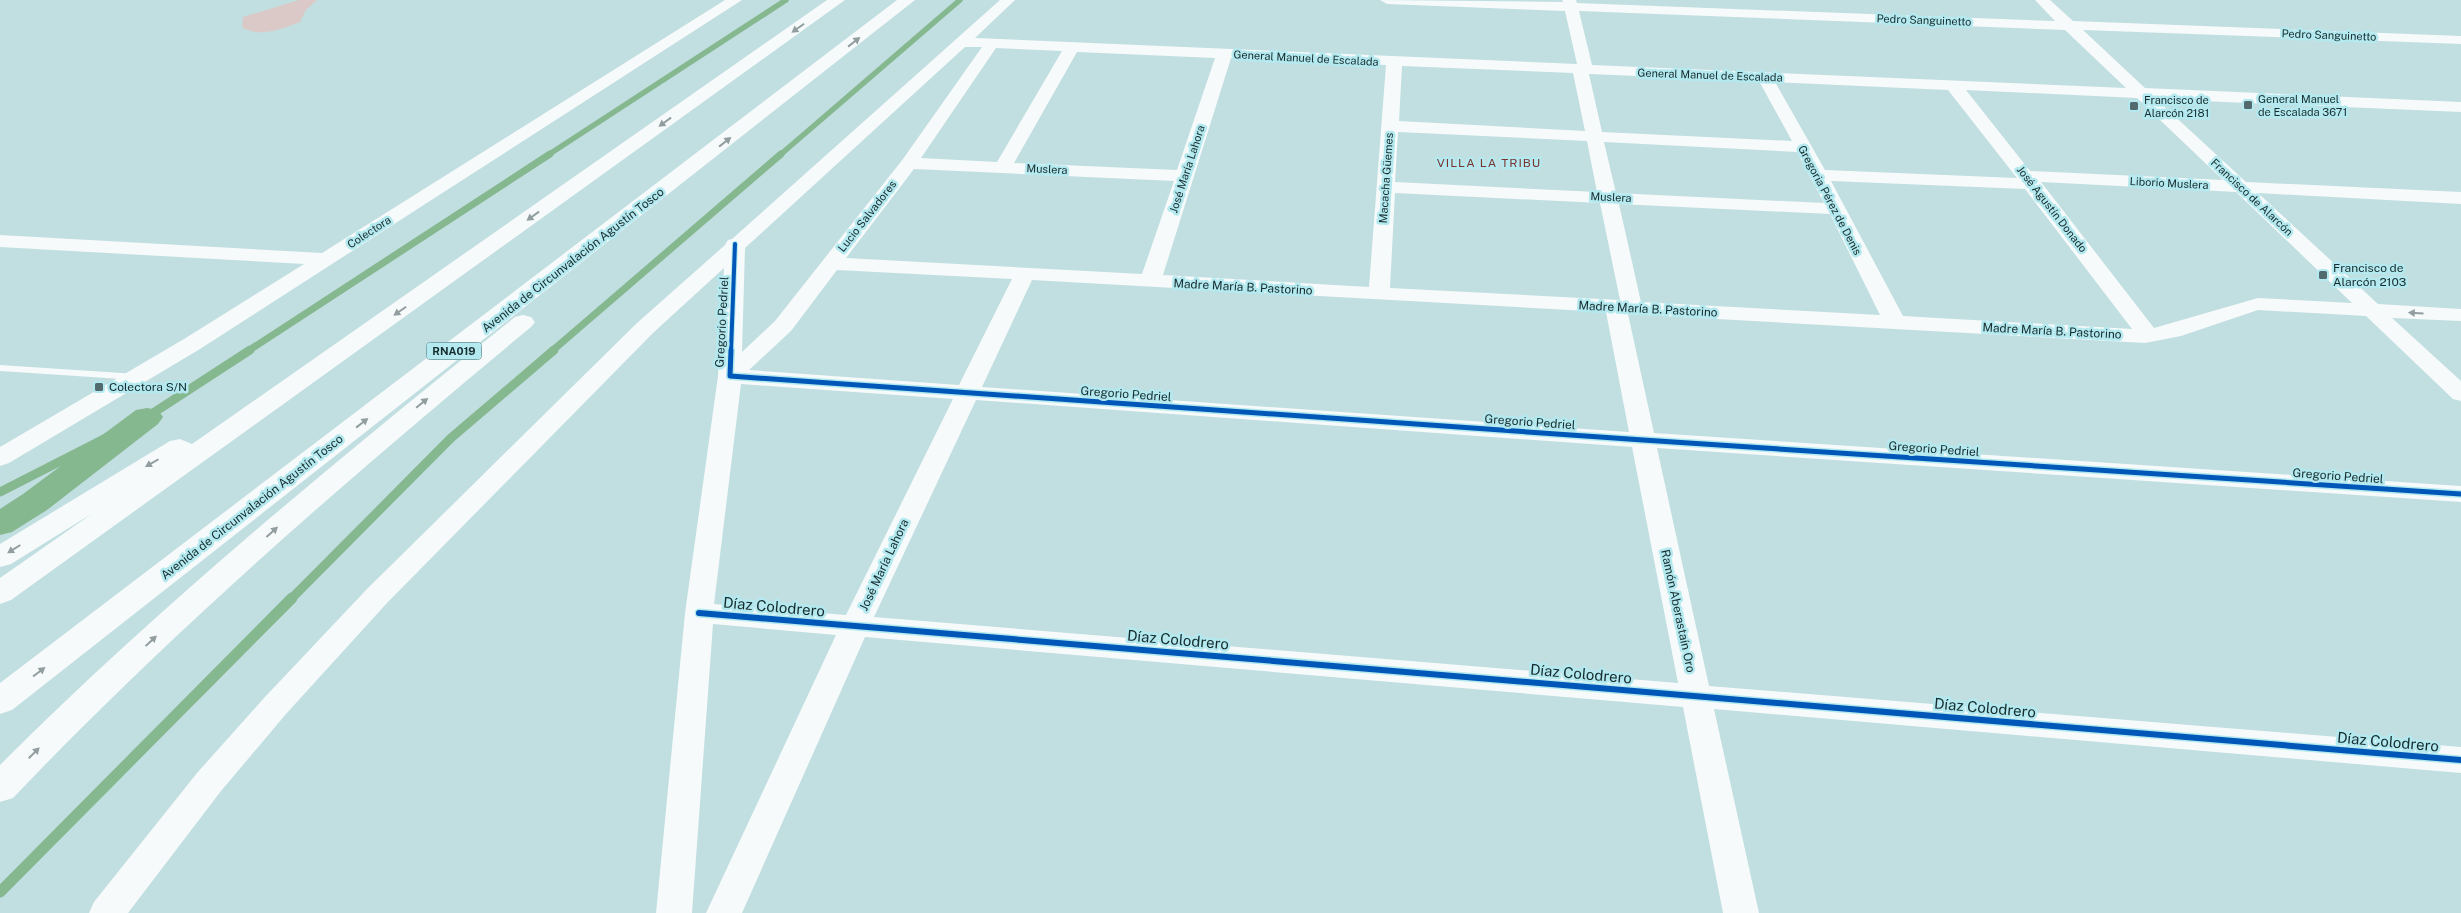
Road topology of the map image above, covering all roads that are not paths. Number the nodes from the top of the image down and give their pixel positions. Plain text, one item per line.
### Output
1 (735, 0) edge
2 (837, 0) edge
3 (907, 0) edge
4 (1008, 0) edge
5 (1387, 0) edge
6 (2042, 0) edge
7 (1570, 4) edge
8 (2070, 25) junction
9 (2461, 40) edge
10 (960, 42) junction
11 (991, 45) junction
12 (1071, 48) junction
13 (1224, 55) junction
14 (1394, 62) junction
15 (1583, 70) junction
16 (1765, 78) junction
17 (1953, 85) junction
18 (2142, 94) junction
19 (2461, 107) edge
20 (1390, 126) junction
21 (1595, 137) junction
22 (1802, 147) junction
23 (908, 163) junction
24 (697, 164) junction
25 (1003, 167) junction
26 (1819, 175) junction
27 (1185, 176) junction
28 (2030, 180) junction
29 (1385, 187) junction
30 (2242, 187) junction
31 (1607, 197) junction
32 (2461, 198) edge
33 (1836, 209) junction
34 (0, 241) edge
35 (735, 244) junction
36 (327, 259) junction
37 (830, 264) junction
38 (1024, 275) junction
39 (1150, 282) junction
40 (1379, 294) junction
41 (1624, 308) junction
42 (2372, 310) junction
43 (2461, 315) edge
44 (1895, 322) junction
45 (2145, 336) junction
46 (331, 359) junction
47 (0, 368) edge
48 (730, 376) junction
49 (137, 377) junction
50 (966, 392) junction
51 (2461, 394) edge
52 (1643, 440) junction
53 (0, 458) edge
54 (2461, 494) edge
55 (0, 557) edge
56 (0, 594) edge
57 (699, 613) junction
58 (855, 626) junction
59 (1696, 696) junction
60 (0, 701) edge
61 (2461, 760) edge
62 (0, 788) edge
63 (107, 913) edge
64 (674, 913) edge
65 (724, 913) edge
66 (1742, 913) edge

1 - 36 street, Colectora
2 -> 46 highway
24 -> 3 highway, Avenida de Circunvalación Agustín Tosco / RNA019
4 - 10 street
5 - 7 street, Pedro Sanguinetto
6 - 8 street, Francisco de Alarcón
7 - 8 street, Pedro Sanguinetto
7 - 15 street, Ramón Aberastaín Oro
8 - 9 street, Pedro Sanguinetto
8 - 18 street, Francisco de Alarcón
10 - 11 street, General Manuel de Escalada
10 - 35 street
11 - 12 street, General Manuel de Escalada
11 - 23 street, Lucio Salvadores
12 - 13 street, General Manuel de Escalada
12 - 25 street
13 - 14 street, General Manuel de Escalada
13 - 27 street, José María Lahora
14 - 15 street, General Manuel de Escalada
14 - 20 street, Macacha Güemes
15 - 16 street, General Manuel de Escalada
15 - 21 street, Ramón Aberastaín Oro
16 - 17 street, General Manuel de Escalada
16 - 22 street, Gregoria Pérez de Denis
17 - 18 street, General Manuel de Escalada
17 - 28 street, José Agustín Donado
18 - 19 street, General Manuel de Escalada
18 - 30 street, Francisco de Alarcón
20 - 21 street
20 - 29 street, Macacha Güemes
21 - 22 street
21 - 31 street, Ramón Aberastaín Oro
22 - 26 street, Gregoria Pérez de Denis
23 - 25 street, Muslera
23 - 37 street, Lucio Salvadores
60 -> 24 highway, Avenida de Circunvalación Agustín Tosco / RNA019
62 -> 24 highway
25 - 27 street, Muslera
26 - 28 street, Liborio Muslera
26 - 33 street, Gregoria Pérez de Denis
27 - 39 street, José María Lahora
28 - 30 street, Liborio Muslera
28 - 45 street, José Agustín Donado
29 - 31 street, Muslera
29 - 40 street, Macacha Güemes
30 - 32 street, Liborio Muslera
30 - 42 street, Francisco de Alarcón
31 - 33 street, Muslera
31 - 41 street, Ramón Aberastaín Oro
33 - 44 street, Gregoria Pérez de Denis
34 - 36 street
35 - 48 street, Gregorio Pedriel
35 - 63 street
36 - 49 street, Colectora
37 - 38 street, Madre María B. Pastorino
37 - 48 street, Lucio Salvadores
38 - 39 street, Madre María B. Pastorino
38 - 50 street, José María Lahora
39 - 40 street, Madre María B. Pastorino
40 - 41 street, Madre María B. Pastorino
41 - 44 street, Madre María B. Pastorino
41 - 52 street, Ramón Aberastaín Oro
43 -> 42 street, Madre María B. Pastorino
42 - 45 street, Madre María B. Pastorino
42 - 51 street, Francisco de Alarcón
44 - 45 street, Madre María B. Pastorino
46 -> 55 highway
46 - 56 highway
47 - 49 lane
48 - 50 street, Gregorio Pedriel
48 - 57 street
49 - 53 street, Colectora
50 - 52 street, Gregorio Pedriel
50 - 58 street, José María Lahora
52 - 54 street, Gregorio Pedriel
52 - 59 street, Ramón Aberastaín Oro
57 - 58 street, Díaz Colodrero
57 - 64 street
58 - 59 street, Díaz Colodrero
58 - 65 street, José María Lahora
59 - 61 street, Díaz Colodrero
59 - 66 street, Ramón Aberastaín Oro

